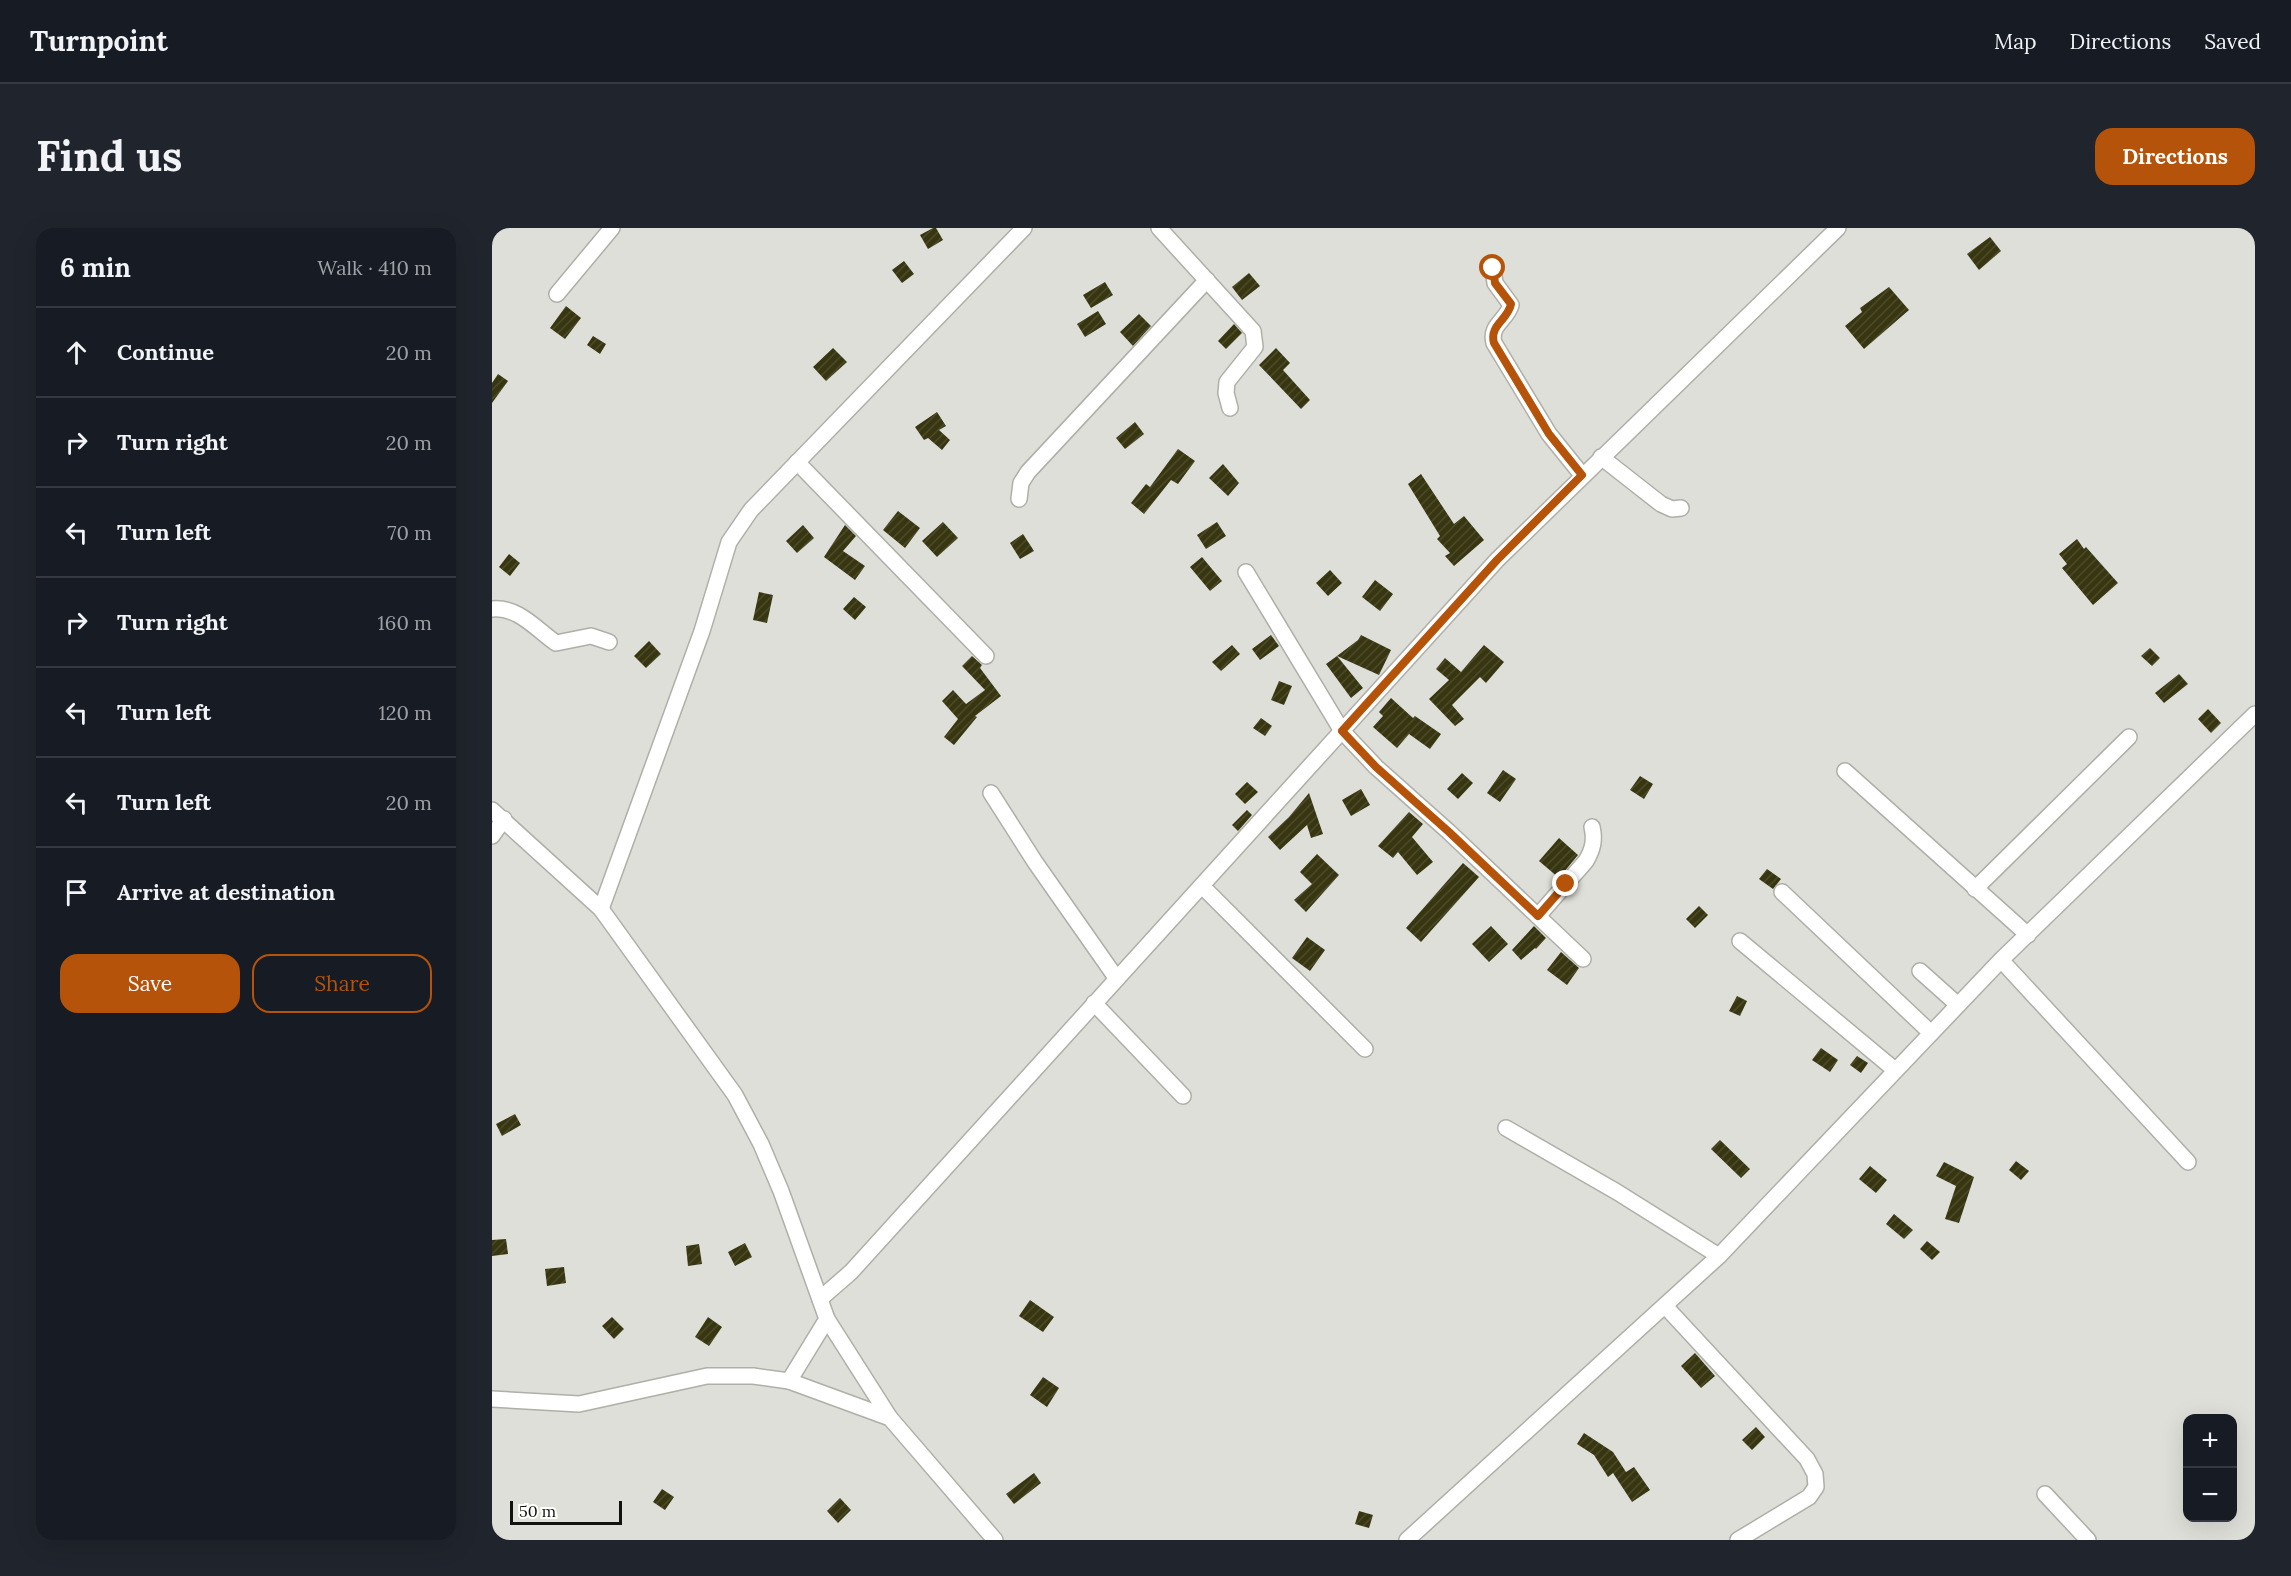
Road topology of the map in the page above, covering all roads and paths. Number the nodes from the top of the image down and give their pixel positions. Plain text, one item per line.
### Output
1 (612, 228) edge
2 (1024, 228) edge
3 (1159, 228) edge
4 (1838, 228) edge
5 (1493, 268) dead end
6 (1208, 279) junction
7 (557, 294) dead end
8 (1230, 408) dead end
9 (1601, 457) junction
10 (798, 462) junction
11 (1582, 475) junction
12 (1019, 499) dead end
13 (1681, 507) dead end
14 (1246, 572) dead end
15 (492, 609) edge
16 (609, 642) dead end
17 (986, 656) dead end
18 (2255, 714) edge
19 (1342, 731) junction
20 (2129, 737) dead end
21 (1845, 771) dead end
22 (991, 793) dead end
23 (498, 815) edge
24 (1592, 827) dead end
25 (492, 836) edge
26 (1202, 886) junction
27 (1975, 889) junction
28 (1782, 892) dead end
29 (601, 909) junction
30 (1538, 916) junction
31 (2028, 935) junction
32 (1740, 941) dead end
33 (1583, 959) dead end
34 (2001, 960) junction
35 (1920, 971) dead end
36 (1117, 979) junction
37 (1094, 1003) junction
38 (1958, 1005) junction
39 (1931, 1033) junction
40 (1365, 1049) dead end
41 (1895, 1070) junction
42 (1183, 1096) dead end
43 (1506, 1128) dead end
44 (2188, 1162) dead end
45 (1719, 1256) junction
46 (820, 1299) junction
47 (1665, 1306) junction
48 (827, 1319) junction
49 (789, 1381) junction
50 (492, 1399) edge
51 (890, 1418) junction
52 (2045, 1494) dead end
53 (995, 1540) edge
54 (1407, 1540) edge
55 (1738, 1540) edge
56 (2088, 1540) edge

1 - 7 street
2 - 10 street
3 - 6 street
4 - 9 street
5 - 11 street
6 - 8 street
6 - 12 street
9 - 11 street
9 - 13 street
10 - 17 street
10 - 29 street
11 - 19 street
14 - 19 street
15 - 16 street
18 - 31 street
19 - 26 street
19 - 30 street
20 - 27 street
21 - 27 street
22 - 36 street
23 - 25 street
23 - 29 street
24 - 30 street
26 - 36 street
26 - 40 street
27 - 31 street
28 - 39 street
29 - 46 street
30 - 33 street
31 - 34 street
32 - 41 street
34 - 38 street
34 - 44 street
35 - 38 street
36 - 37 street
37 - 42 street
37 - 46 street
38 - 39 street
39 - 41 street
41 - 45 street
43 - 45 street
45 - 47 street
46 - 48 street
47 - 54 street
47 - 55 street
48 - 49 street
48 - 51 street
49 - 50 street
49 - 51 street
51 - 53 street
52 - 56 street

